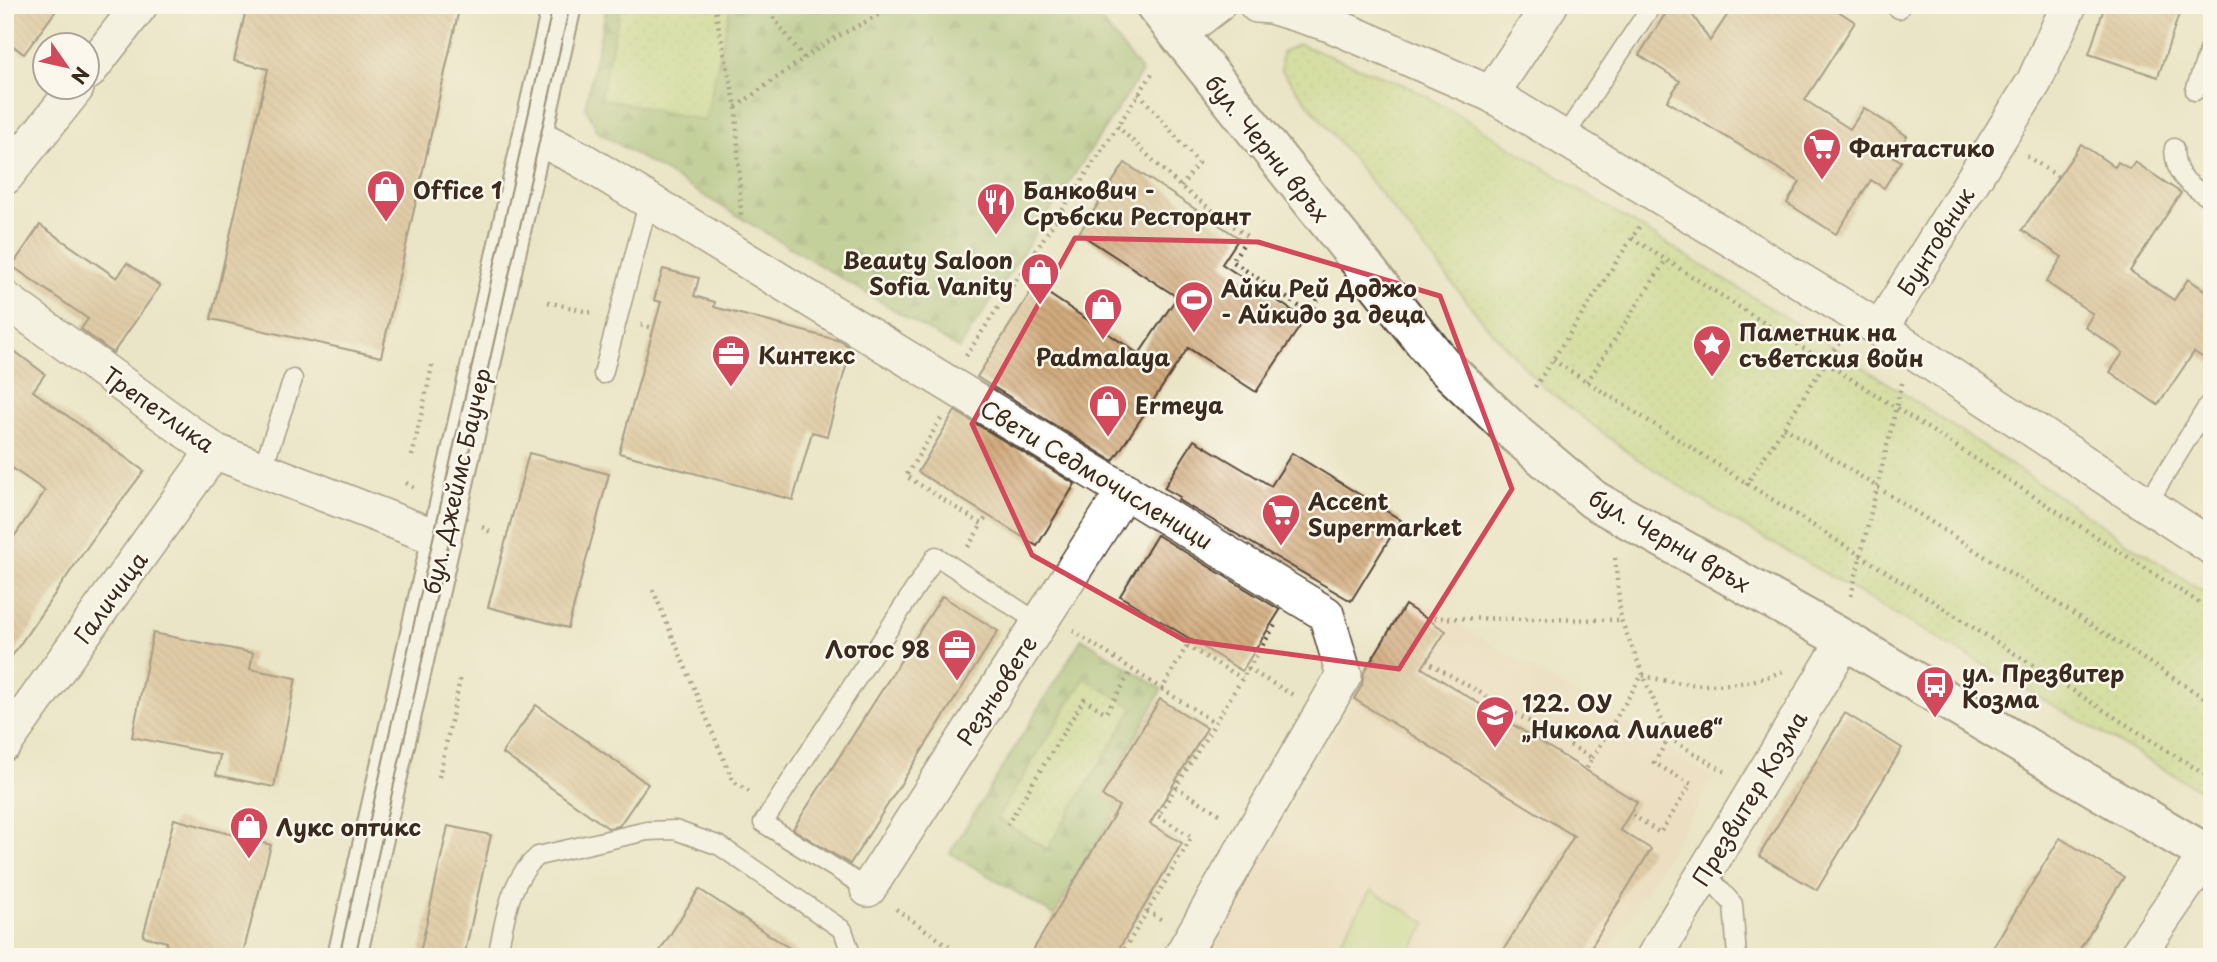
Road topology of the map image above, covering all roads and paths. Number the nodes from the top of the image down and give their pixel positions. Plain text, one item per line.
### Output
1 (140, 5) edge
2 (562, 5) edge
3 (714, 5) edge
4 (764, 5) edge
5 (897, 5) edge
6 (1155, 5) edge
7 (1217, 5) edge
8 (1257, 5) edge
9 (1550, 5) edge
10 (1652, 5) edge
11 (2069, 5) edge
12 (1343, 15) edge
13 (1178, 34) junction
14 (2212, 41) edge
15 (102, 54) edge
16 (804, 58) junction
17 (1154, 71) dead end
18 (2195, 91) dead end
19 (1139, 93) junction
20 (1491, 94) junction
21 (65, 102) edge
22 (736, 107) junction
23 (1117, 126) junction
24 (533, 135) junction
25 (1564, 137) junction
26 (2174, 148) dead end
27 (2024, 154) dead end
28 (5, 177) edge
29 (2058, 177) dead end
30 (1181, 187) junction
31 (1659, 196) junction
32 (649, 200) junction
33 (2212, 200) edge
34 (1632, 238) junction
35 (743, 257) junction
36 (1666, 260) junction
37 (1328, 284) dead end
38 (5, 299) edge
39 (1868, 322) junction
40 (1910, 349) junction
41 (1553, 360) junction
42 (433, 362) dead end
43 (1826, 362) junction
44 (603, 374) dead end
45 (293, 379) dead end
46 (1587, 382) junction
47 (948, 383) junction
48 (1535, 387) dead end
49 (2212, 399) edge
50 (1896, 408) junction
51 (1784, 427) junction
52 (923, 449) dead end
53 (214, 451) junction
54 (412, 456) dead end
55 (262, 470) junction
56 (1746, 485) junction
57 (1877, 487) junction
58 (1125, 490) junction
59 (2147, 504) junction
60 (987, 515) dead end
61 (480, 526) dead end
62 (494, 534) dead end
63 (443, 540) junction
64 (2212, 547) edge
65 (1615, 558) dead end
66 (1860, 558) junction
67 (653, 590) dead end
68 (1293, 594) junction
69 (1851, 596) dead end
70 (2212, 611) edge
71 (1043, 618) junction
72 (1434, 618) dead end
73 (1621, 620) junction
74 (1191, 639) dead end
75 (1844, 640) junction
76 (1187, 646) junction
77 (1431, 664) dead end
78 (1248, 668) junction
79 (1791, 668) dead end
80 (1132, 670) junction
81 (461, 675) dead end
82 (1642, 675) junction
83 (1242, 678) junction
84 (1162, 689) junction
85 (1294, 695) dead end
86 (2212, 703) edge
87 (1215, 723) junction
88 (1669, 738) junction
89 (5, 743) edge
90 (1695, 754) dead end
91 (1592, 758) junction
92 (1586, 770) dead end
93 (439, 777) dead end
94 (2212, 779) edge
95 (733, 781) dead end
96 (1176, 787) junction
97 (1630, 813) dead end
98 (1007, 825) dead end
99 (1252, 834) junction
100 (2209, 855) edge
101 (1704, 873) junction
102 (868, 889) junction
103 (1121, 955) dead end
104 (347, 957) edge
105 (497, 957) edge
106 (852, 957) edge
107 (964, 957) edge
108 (1181, 957) edge
109 (1654, 957) edge
110 (1737, 957) edge
111 (2136, 957) edge

1 - 15 street
2 - 24 main road, бул. Джеймс Баучер
3 - 22 path
4 - 16 path
5 - 16 path
6 - 13 main road, бул. Черни връх
7 - 13 street
8 - 12 street
9 - 20 street
10 - 25 lane
11 - 39 street, Бунтовник
12 - 20 street
13 - 75 main road, бул. Черни връх
14 - 18 lane
16 - 22 path
17 - 19 path
19 - 23 path
19 - 30 path
20 - 25 street
21 - 28 street
22 - 35 path
23 - 30 path
23 - 47 path
24 - 32 street, Свети Седмочисленици
24 - 63 main road, бул. Джеймс Баучер
25 - 31 street
26 - 33 lane
27 - 29 path
30 - 37 path
31 - 34 path
31 - 39 street
32 - 35 street, Свети Седмочисленици
32 - 44 lane
34 - 36 path
34 - 41 path
35 - 47 street, Свети Седмочисленици
36 - 43 path
36 - 46 path
38 - 53 street, Трепетлика
39 - 40 street
39 - 43 path
40 - 50 path
40 - 59 street
41 - 46 path
41 - 48 path
42 - 54 path
43 - 50 path
43 - 51 path
45 - 55 lane
46 - 56 path
47 - 58 street, Свети Седмочисленици
49 - 59 lane
50 - 57 path
50 - 70 path
51 - 56 path
51 - 57 path
52 - 60 path
53 - 55 street, Трепетлика
53 - 89 street, Галичица
55 - 63 street, Трепетлика
56 - 66 path
57 - 66 path
57 - 86 path
58 - 68 street, Свети Седмочисленици
58 - 71 street, Резньовете
59 - 64 street
61 - 62 path
63 - 104 main road, бул. Джеймс Баучер
65 - 73 path
66 - 69 path
66 - 94 path
67 - 95 path
68 - 78 path
68 - 99 street, Свети Седмочисленици
71 - 80 path
71 - 102 street, Резньовете
71 - 102 lane
72 - 73 path
73 - 82 path
74 - 76 path
75 - 100 main road, бул. Черни връх
75 - 101 street, Презвитер Козма
76 - 83 path
76 - 84 path
77 - 91 path
78 - 83 path
78 - 85 path
79 - 82 path
80 - 84 path
80 - 98 path
81 - 93 path
82 - 88 path
82 - 91 path
83 - 87 path
84 - 87 path
87 - 96 path
88 - 90 path
88 - 97 path
91 - 92 path
96 - 99 path
96 - 103 path
99 - 108 street, Свети Седмочисленици
100 - 111 street
101 - 109 street, Презвитер Козма
101 - 110 lane
102 - 107 path
105 - 106 lane

